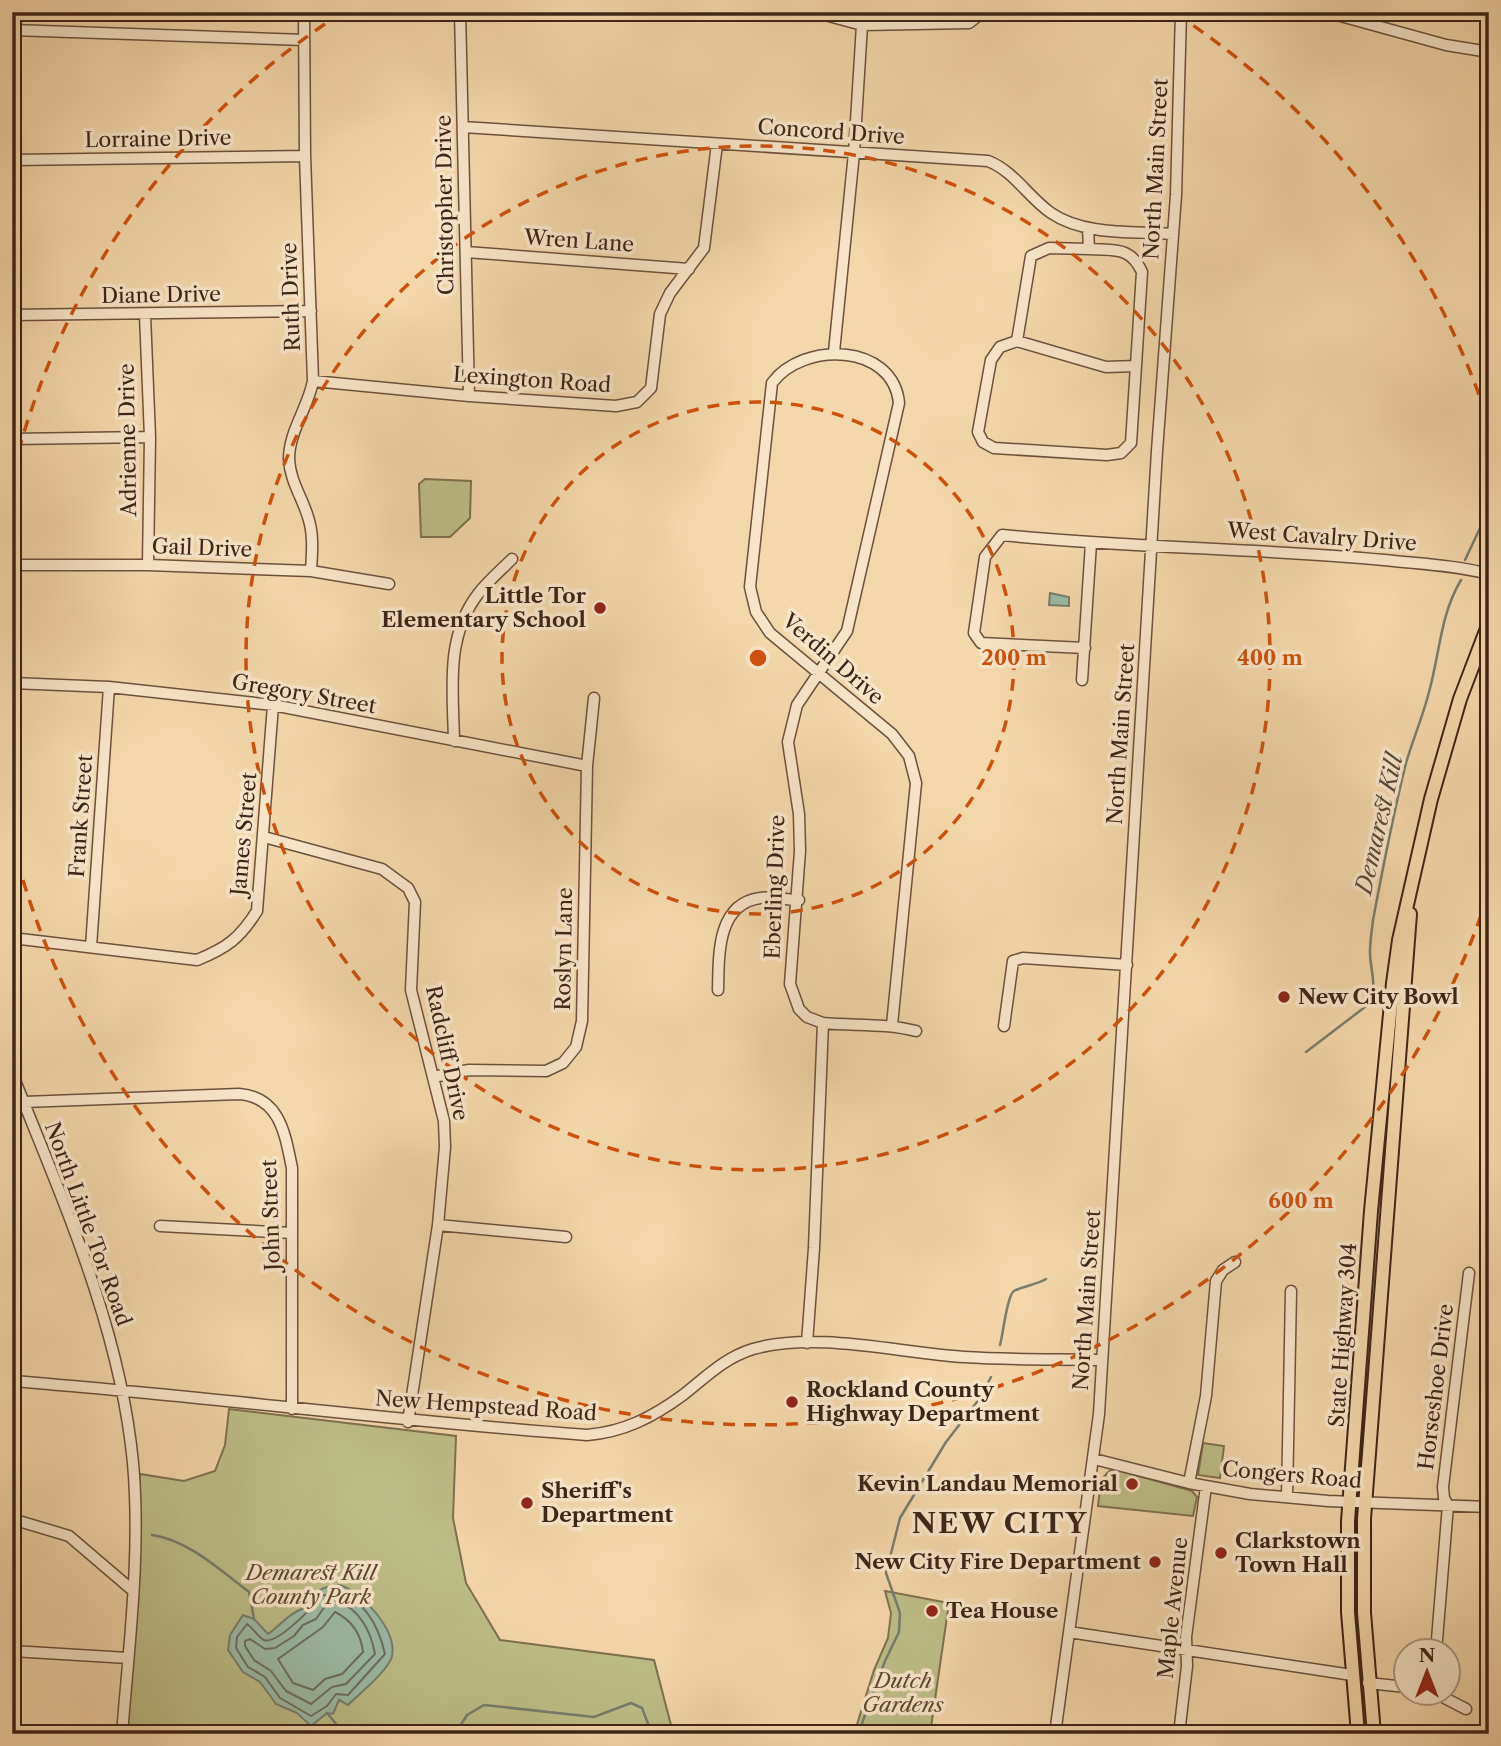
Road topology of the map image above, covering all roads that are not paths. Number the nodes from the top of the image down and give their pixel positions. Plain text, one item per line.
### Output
1 (304, 12) edge
2 (460, 12) edge
3 (814, 12) edge
4 (983, 12) edge
5 (1181, 12) edge
6 (1326, 12) edge
7 (862, 24) junction
8 (12, 30) edge
9 (304, 40) junction
10 (1489, 52) edge
11 (463, 127) junction
12 (717, 144) junction
13 (853, 153) junction
14 (305, 156) junction
15 (12, 160) edge
16 (1088, 228) junction
17 (1173, 234) junction
18 (1089, 249) junction
19 (466, 252) junction
20 (689, 269) junction
21 (311, 311) junction
22 (12, 314) edge
23 (145, 315) junction
24 (1017, 341) junction
25 (834, 352) junction
26 (1136, 366) junction
27 (313, 381) junction
28 (469, 396) junction
29 (150, 437) junction
30 (12, 439) edge
31 (1091, 543) junction
32 (1152, 545) junction
33 (512, 559) dead end
34 (12, 565) edge
35 (148, 565) junction
36 (311, 571) junction
37 (1489, 574) edge
38 (389, 584) dead end
39 (1489, 623) edge
40 (1085, 648) junction
41 (820, 674) junction
42 (1082, 680) dead end
43 (12, 683) edge
44 (109, 687) junction
45 (594, 698) dead end
46 (273, 705) junction
47 (454, 741) junction
48 (587, 766) junction
49 (264, 837) junction
50 (799, 900) junction
51 (1410, 900) junction
52 (12, 938) edge
53 (91, 947) junction
54 (1127, 965) junction
55 (718, 990) dead end
56 (823, 1023) junction
57 (892, 1025) junction
58 (1004, 1026) dead end
59 (916, 1031) dead end
60 (13, 1077) edge
61 (433, 1077) junction
62 (24, 1102) junction
63 (438, 1225) junction
64 (160, 1226) dead end
65 (292, 1233) junction
66 (566, 1237) dead end
67 (1235, 1262) dead end
68 (1469, 1273) dead end
69 (1291, 1291) dead end
70 (807, 1343) junction
71 (1102, 1360) junction
72 (12, 1381) edge
73 (121, 1390) junction
74 (292, 1409) junction
75 (408, 1422) junction
76 (1094, 1459) junction
77 (1189, 1483) junction
78 (1206, 1486) junction
79 (1287, 1497) junction
80 (1349, 1501) junction
81 (1365, 1502) junction
82 (1448, 1505) junction
83 (1489, 1507) edge
84 (12, 1519) edge
85 (131, 1589) junction
86 (1069, 1632) junction
87 (1437, 1638) edge
88 (12, 1651) edge
89 (1187, 1651) junction
90 (128, 1658) junction
91 (1352, 1675) junction
92 (1368, 1683) junction
93 (1392, 1686) edge
94 (1462, 1707) edge
95 (1466, 1709) dead end
96 (122, 1734) edge
97 (1055, 1734) edge
98 (1179, 1734) edge
99 (1358, 1734) edge
100 (1374, 1734) edge

1 - 9 street, Ruth Drive
2 - 11 street, Christopher Drive
3 - 7 street
4 - 7 street
5 - 17 street, North Main Street
6 - 10 street
7 - 13 street
8 - 9 street
9 - 14 street, Ruth Drive
11 - 12 street, Concord Drive
11 - 19 street, Christopher Drive
12 - 13 street, Concord Drive
12 - 20 street, Lexington Road
13 - 16 street, Concord Drive
13 - 25 street
14 - 15 street, Lorraine Drive
14 - 21 street, Ruth Drive
16 - 17 street, Concord Drive
16 - 18 street
17 - 32 street, North Main Street
18 - 24 street
18 - 26 street
19 - 20 street, Wren Lane
19 - 28 street, Christopher Drive
20 - 28 street, Lexington Road
21 - 23 street, Diane Drive
21 - 27 street, Ruth Drive
22 - 23 street, Diane Drive
23 - 29 street, Adrienne Drive
24 - 26 street
24 - 26 street
25 - 41 street, Eberling Drive
25 - 41 street, Verdin Drive
27 - 28 street, Lexington Road
27 - 36 street, Ruth Drive
29 - 30 street
29 - 35 street, Adrienne Drive
31 - 32 street, West Cavalry Drive
31 - 40 street
31 - 40 street, West Cavalry Drive
32 - 37 street, West Cavalry Drive
32 - 54 street, North Main Street
33 - 47 street
34 - 35 street, Gail Drive
35 - 36 street, Gail Drive
36 - 38 street, Gail Drive
39 - 51 main road, State Highway 304
40 - 42 street
41 - 50 street, Eberling Drive
41 - 57 street, Verdin Drive
43 - 44 street, Gregory Street
44 - 46 street, Gregory Street
44 - 53 street, Frank Street
45 - 48 street, Roslyn Lane
46 - 47 street, Gregory Street
46 - 49 street, James Street
47 - 48 street, Gregory Street
48 - 61 street, Roslyn Lane
49 - 53 street, James Street
49 - 61 street, Radcliff Drive
50 - 55 street
50 - 56 street, Eberling Drive
51 - 80 main road, State Highway 304
51 - 81 main road, State Highway 304
52 - 53 street, James Street
54 - 58 street
54 - 71 street, North Main Street
56 - 57 street
56 - 70 street
57 - 59 street
60 - 62 street, North Little Tor Road
61 - 63 street, Radcliff Drive
62 - 65 street, John Street
62 - 73 street, North Little Tor Road
63 - 66 street
63 - 75 street, Radcliff Drive
64 - 65 street
65 - 74 street, John Street
67 - 77 street
68 - 82 street, Horseshoe Drive
69 - 79 street
70 - 71 street, New Hempstead Road
70 - 75 street, New Hempstead Road
71 - 76 street, North Main Street
72 - 73 street, New Hempstead Road
73 - 74 street, New Hempstead Road
73 - 85 street, North Little Tor Road
74 - 75 street, New Hempstead Road
76 - 77 street, Congers Road
76 - 86 street, North Main Street
77 - 78 street, Congers Road
78 - 79 street, Congers Road
78 - 89 street, Maple Avenue
79 - 80 street, Congers Road
80 - 81 street, Congers Road
80 - 91 main road, State Highway 304
81 - 82 street, Congers Road
81 - 92 main road, State Highway 304
82 - 83 street, Congers Road
82 - 87 street, Horseshoe Drive
84 - 85 street
85 - 90 street, North Little Tor Road
86 - 89 street
86 - 97 street, North Main Street
88 - 90 street
89 - 91 street
89 - 98 street, Maple Avenue
90 - 96 street, North Little Tor Road
91 - 99 main road, State Highway 304
92 - 93 street
92 - 100 main road, State Highway 304
94 - 95 street

